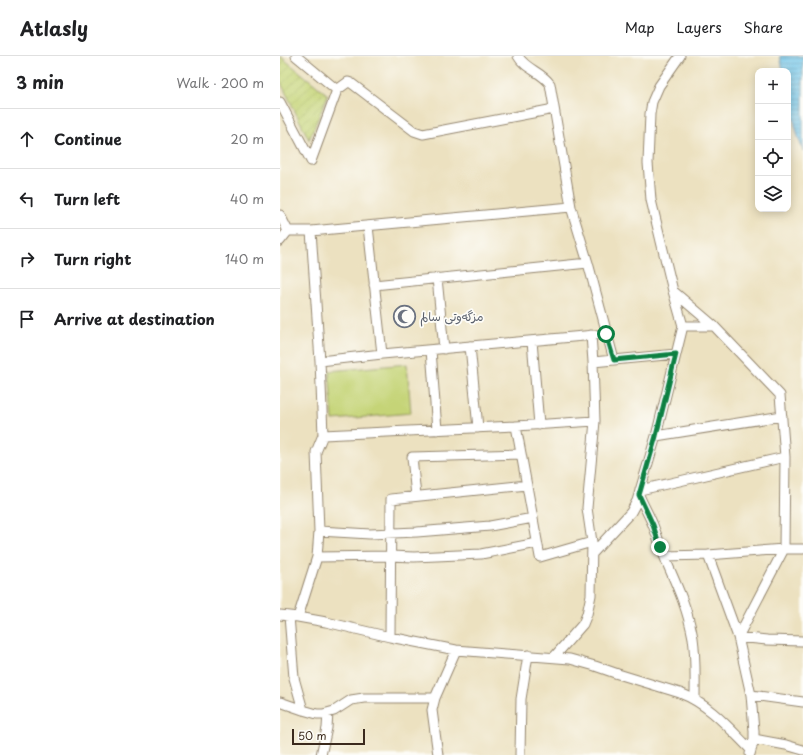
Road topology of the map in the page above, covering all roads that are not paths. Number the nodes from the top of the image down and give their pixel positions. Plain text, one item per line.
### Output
1 (296, 56) edge
2 (518, 56) edge
3 (680, 56) edge
4 (337, 90) junction
5 (280, 102) edge
6 (554, 109) junction
7 (571, 207) junction
8 (280, 215) edge
9 (368, 226) junction
10 (288, 231) junction
11 (311, 232) junction
12 (280, 241) edge
13 (588, 263) junction
14 (437, 278) junction
15 (374, 285) junction
16 (673, 291) junction
17 (683, 326) junction
18 (714, 326) junction
19 (606, 334) junction
20 (592, 335) junction
21 (532, 341) junction
22 (470, 346) junction
23 (444, 349) junction
24 (431, 350) junction
25 (382, 354) junction
26 (676, 354) junction
27 (614, 360) junction
28 (320, 361) junction
29 (594, 362) junction
30 (782, 416) junction
31 (595, 421) junction
32 (539, 425) junction
33 (516, 426) junction
34 (478, 428) junction
35 (437, 430) junction
36 (323, 435) junction
37 (656, 436) junction
38 (521, 454) junction
39 (785, 457) junction
40 (527, 485) junction
41 (640, 492) junction
42 (416, 496) junction
43 (533, 518) junction
44 (319, 531) junction
45 (391, 533) junction
46 (592, 542) junction
47 (537, 543) junction
48 (784, 549) junction
49 (803, 549) edge
50 (592, 554) junction
51 (708, 555) junction
52 (390, 556) junction
53 (664, 556) junction
54 (317, 557) junction
55 (289, 616) edge
56 (390, 637) junction
57 (738, 637) junction
58 (803, 642) edge
59 (456, 650) junction
60 (528, 655) junction
61 (554, 657) junction
62 (751, 695) junction
63 (436, 698) junction
64 (696, 700) junction
65 (280, 702) edge
66 (803, 702) edge
67 (303, 710) junction
68 (328, 713) junction
69 (754, 739) junction
70 (803, 750) edge
71 (750, 752) edge
72 (321, 755) edge
73 (438, 755) edge
74 (520, 755) edge

1 - 4 street
2 - 6 street
3 - 16 street
4 - 5 street
4 - 6 street
6 - 7 street
7 - 9 street
7 - 13 street
8 - 10 street
9 - 11 street
9 - 15 street
10 - 11 street
10 - 12 street
11 - 28 street
13 - 14 street
13 - 19 street
14 - 15 street
14 - 23 street
15 - 25 street
16 - 17 street
16 - 18 street
17 - 18 street
17 - 26 street
18 - 30 street
19 - 20 street
19 - 27 street
20 - 21 street
20 - 29 street
21 - 22 street
21 - 32 street
22 - 23 street
22 - 34 street
23 - 24 street
24 - 25 street
24 - 35 street
25 - 28 street
26 - 27 street
26 - 37 street
27 - 29 street
28 - 36 street
29 - 31 street
30 - 37 street
30 - 39 street
31 - 32 street
31 - 46 street
32 - 33 street
33 - 34 street
33 - 38 street
34 - 35 street
35 - 36 street
36 - 44 street
37 - 41 street
38 - 40 street
38 - 42 street
39 - 41 street
39 - 48 street
40 - 42 street
40 - 43 street
41 - 50 street
41 - 53 street
42 - 45 street
43 - 45 street
43 - 47 street
44 - 45 street
44 - 54 street
45 - 52 street
46 - 47 street
46 - 50 street
47 - 52 street
48 - 49 street
48 - 51 street
48 - 57 street
50 - 61 street
51 - 53 street
51 - 57 street
52 - 54 street
52 - 56 street
53 - 64 street
54 - 55 street
55 - 56 street
55 - 67 street
56 - 59 street
57 - 58 street
57 - 62 street
59 - 60 street
59 - 63 street
60 - 61 street
60 - 74 street
61 - 64 street
62 - 66 street
62 - 69 street
63 - 68 street
63 - 73 street
64 - 71 street
65 - 67 street
67 - 68 street
68 - 72 street
69 - 70 street
69 - 71 street

